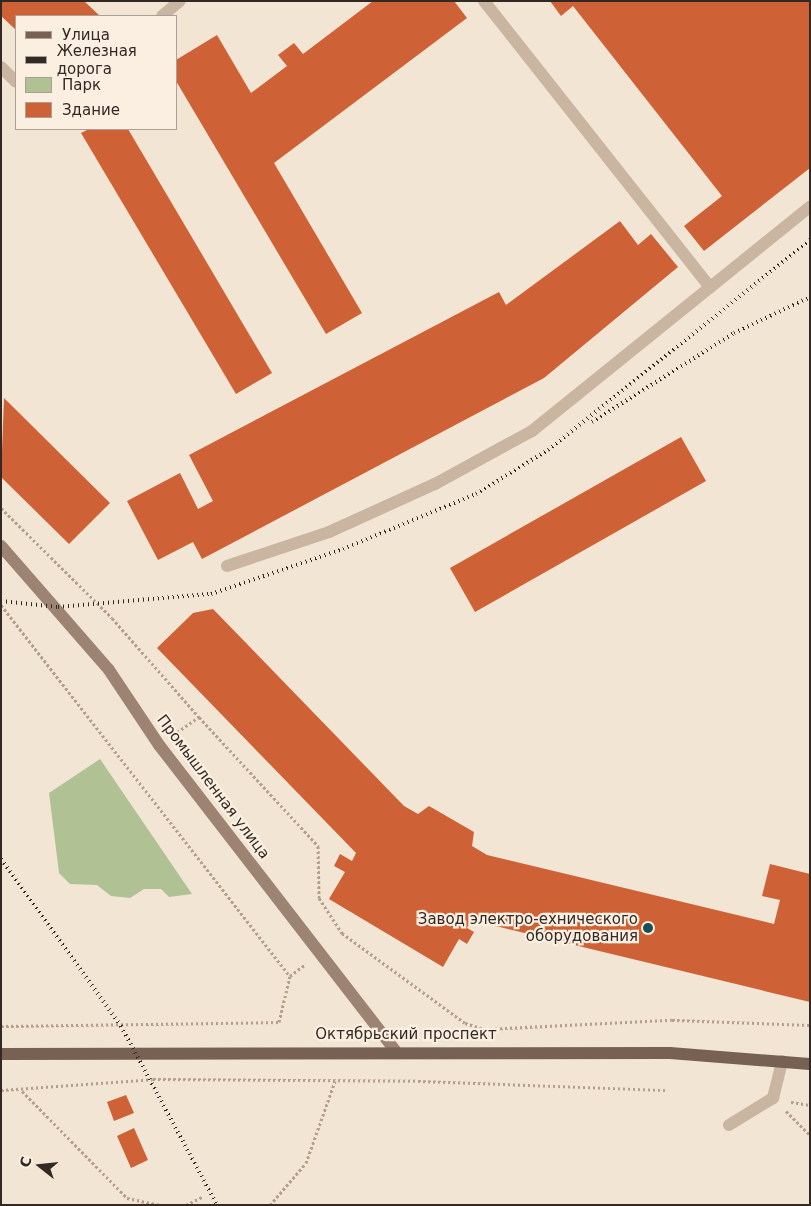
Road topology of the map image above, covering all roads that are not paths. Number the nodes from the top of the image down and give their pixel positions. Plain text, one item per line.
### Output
1 (180, 1) edge
2 (484, 1) edge
3 (163, 15) edge
4 (1, 67) edge
5 (15, 81) edge
6 (810, 207) edge
7 (710, 287) junction
8 (1, 546) edge
9 (228, 566) dead end
10 (395, 1050) junction
11 (1, 1054) edge
12 (782, 1061) junction
13 (810, 1064) edge
14 (729, 1125) dead end

1 - 3 lane
2 - 7 lane
4 - 5 lane
6 - 7 lane
7 - 9 lane
8 - 10 main road, Промышленная улица
10 - 11 main road, Октябрьский проспект
10 - 12 main road, Октябрьский проспект
12 - 13 main road, Октябрьский проспект
12 - 14 lane

